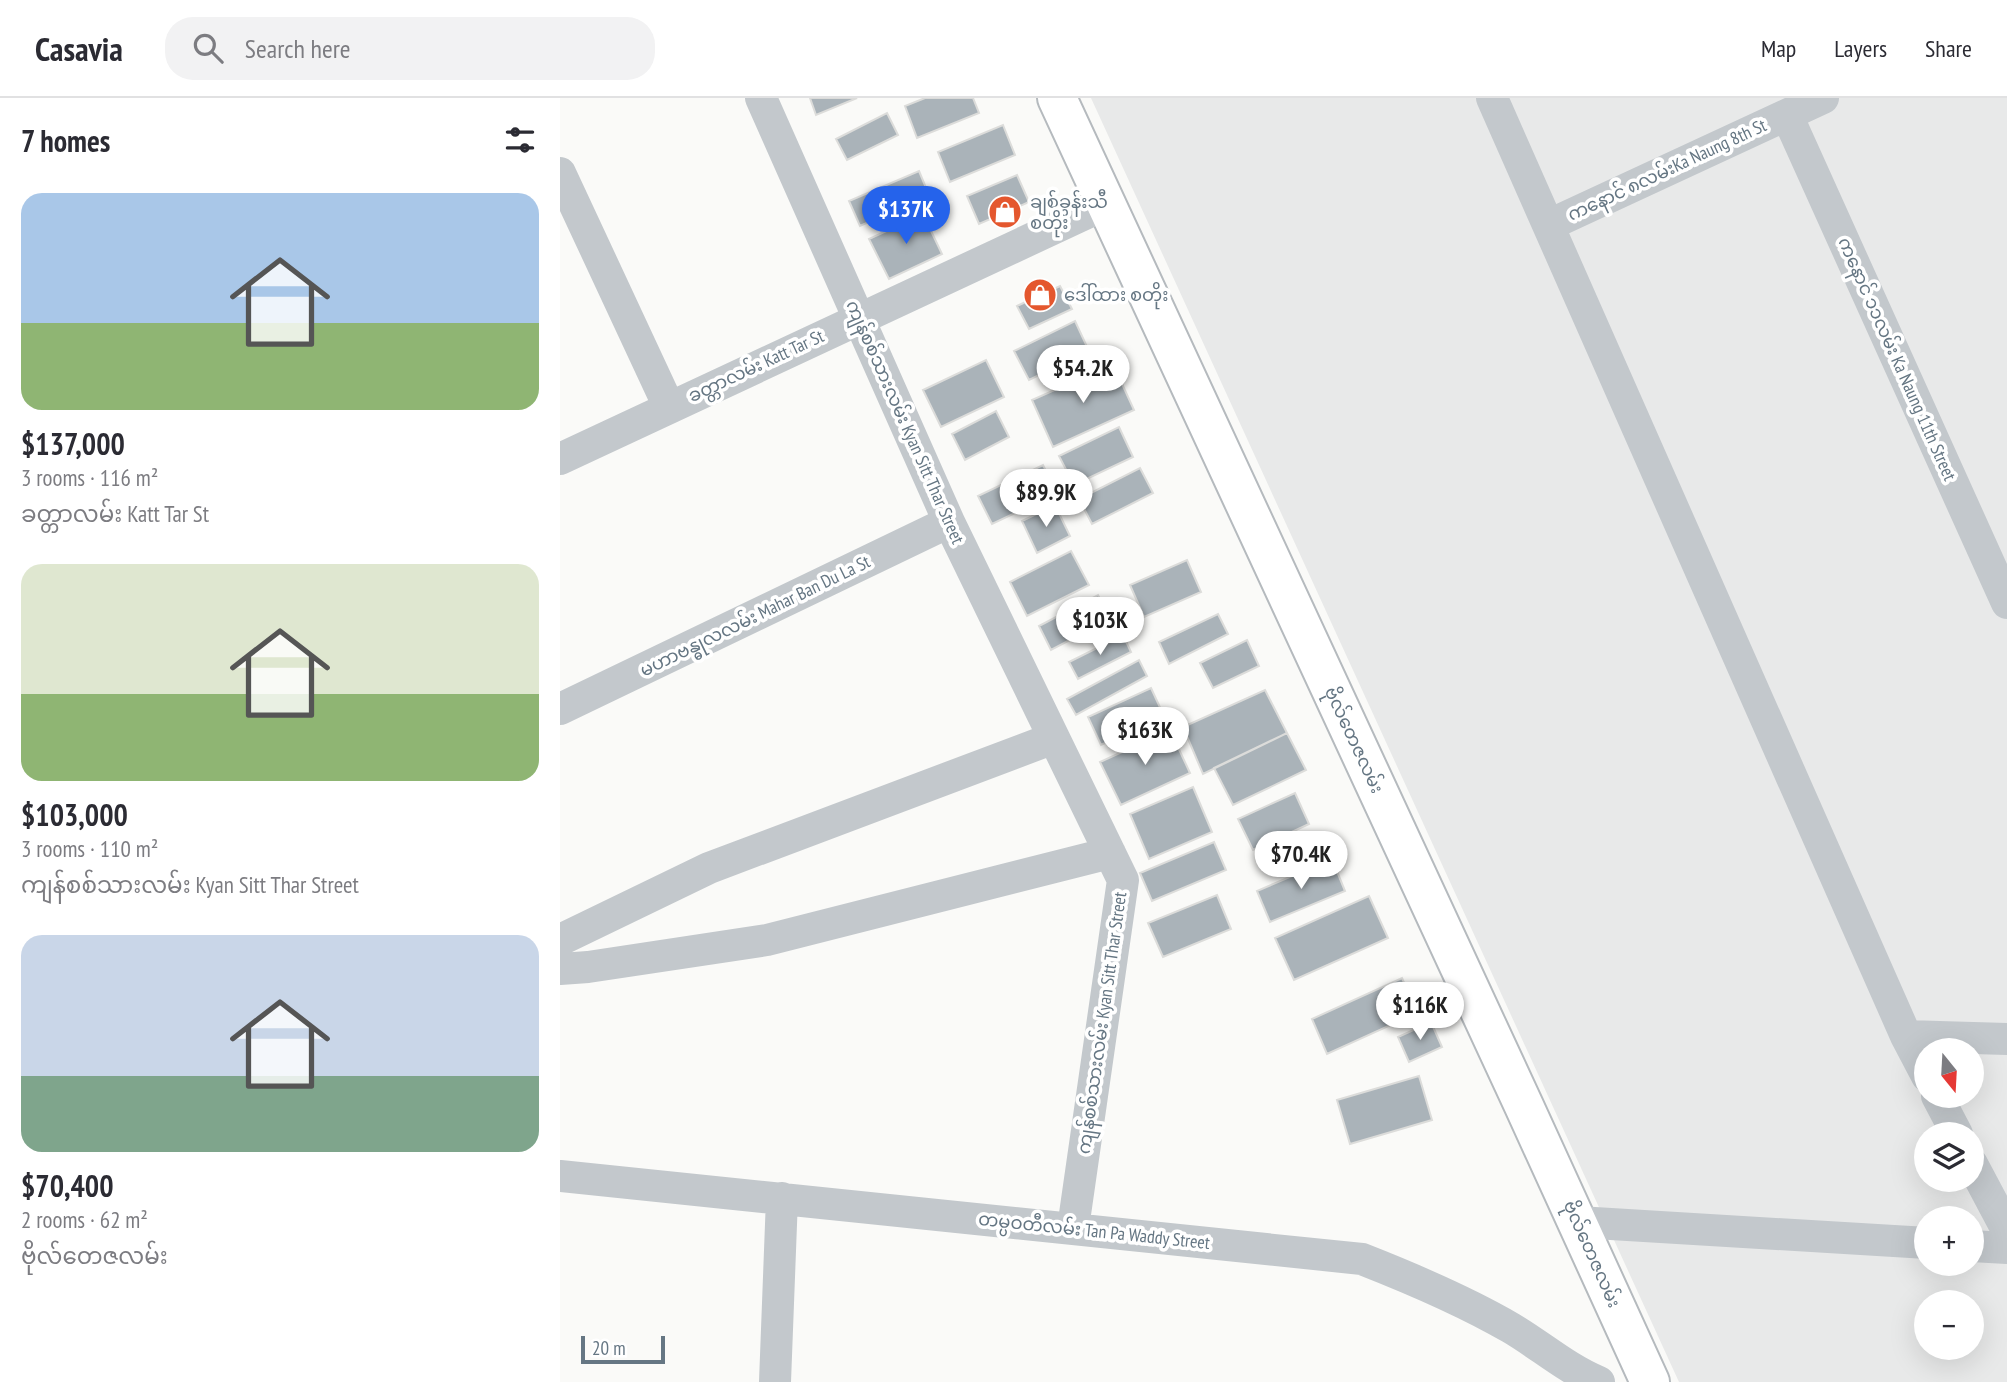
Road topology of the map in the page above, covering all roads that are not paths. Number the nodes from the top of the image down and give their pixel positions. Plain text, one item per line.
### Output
1 (761, 98) edge
2 (1057, 98) edge
3 (1492, 98) edge
4 (1823, 98) edge
5 (1787, 115) junction
6 (560, 173) edge
7 (1106, 204) junction
8 (1549, 225) junction
9 (859, 320) junction
10 (669, 407) junction
11 (560, 459) edge
12 (949, 522) junction
13 (2007, 603) edge
14 (560, 709) edge
15 (1054, 738) junction
16 (1110, 853) junction
17 (560, 940) edge
18 (560, 969) edge
19 (1906, 1036) junction
20 (2007, 1039) edge
21 (1914, 1051) edge
22 (560, 1176) edge
23 (1984, 1187) edge
24 (782, 1198) junction
25 (1578, 1222) junction
26 (1073, 1228) junction
27 (2007, 1230) edge
28 (1914, 1242) edge
29 (1984, 1247) edge
30 (2007, 1248) edge
31 (775, 1382) edge
32 (1599, 1382) edge
33 (1650, 1382) edge

1 - 9 street, ကျန်စစ်သားလမ်း Kyan Sitt Thar Street
2 - 7 main road, ဗိုလ်တေဇလမ်း
3 - 8 street
4 - 5 street, ကနောင် ၈လမ်းKa Naung 8th St
5 - 8 street, ကနောင် ၈လမ်းKa Naung 8th St
5 - 13 street, ကနောင် ၁၁လမ်း Ka Naung 11th Street
6 - 10 street
7 - 9 street, ခတ္တာလမ်း Katt Tar St
7 - 25 main road, ဗိုလ်တေဇလမ်း
8 - 19 street
9 - 10 street, ခတ္တာလမ်း Katt Tar St
9 - 12 street, ကျန်စစ်သားလမ်း Kyan Sitt Thar Street
10 - 11 street, ခတ္တာလမ်း Katt Tar St
12 - 14 street, မဟာဗန္ဓုလလမ်း Mahar Ban Du La St
12 - 15 street, ကျန်စစ်သားလမ်း Kyan Sitt Thar Street
15 - 16 street, ကျန်စစ်သားလမ်း Kyan Sitt Thar Street
15 - 17 street
16 - 18 street
16 - 26 street, ကျန်စစ်သားလမ်း Kyan Sitt Thar Street
19 - 20 street
19 - 21 street
22 - 24 street, တမ္ပဝတီလမ်း Tan Pa Waddy Street
23 - 27 street
24 - 26 street, တမ္ပဝတီလမ်း Tan Pa Waddy Street
24 - 31 street
25 - 28 street
25 - 33 main road, ဗိုလ်တေဇလမ်း
26 - 32 street, တမ္ပဝတီလမ်း Tan Pa Waddy Street
29 - 30 street

